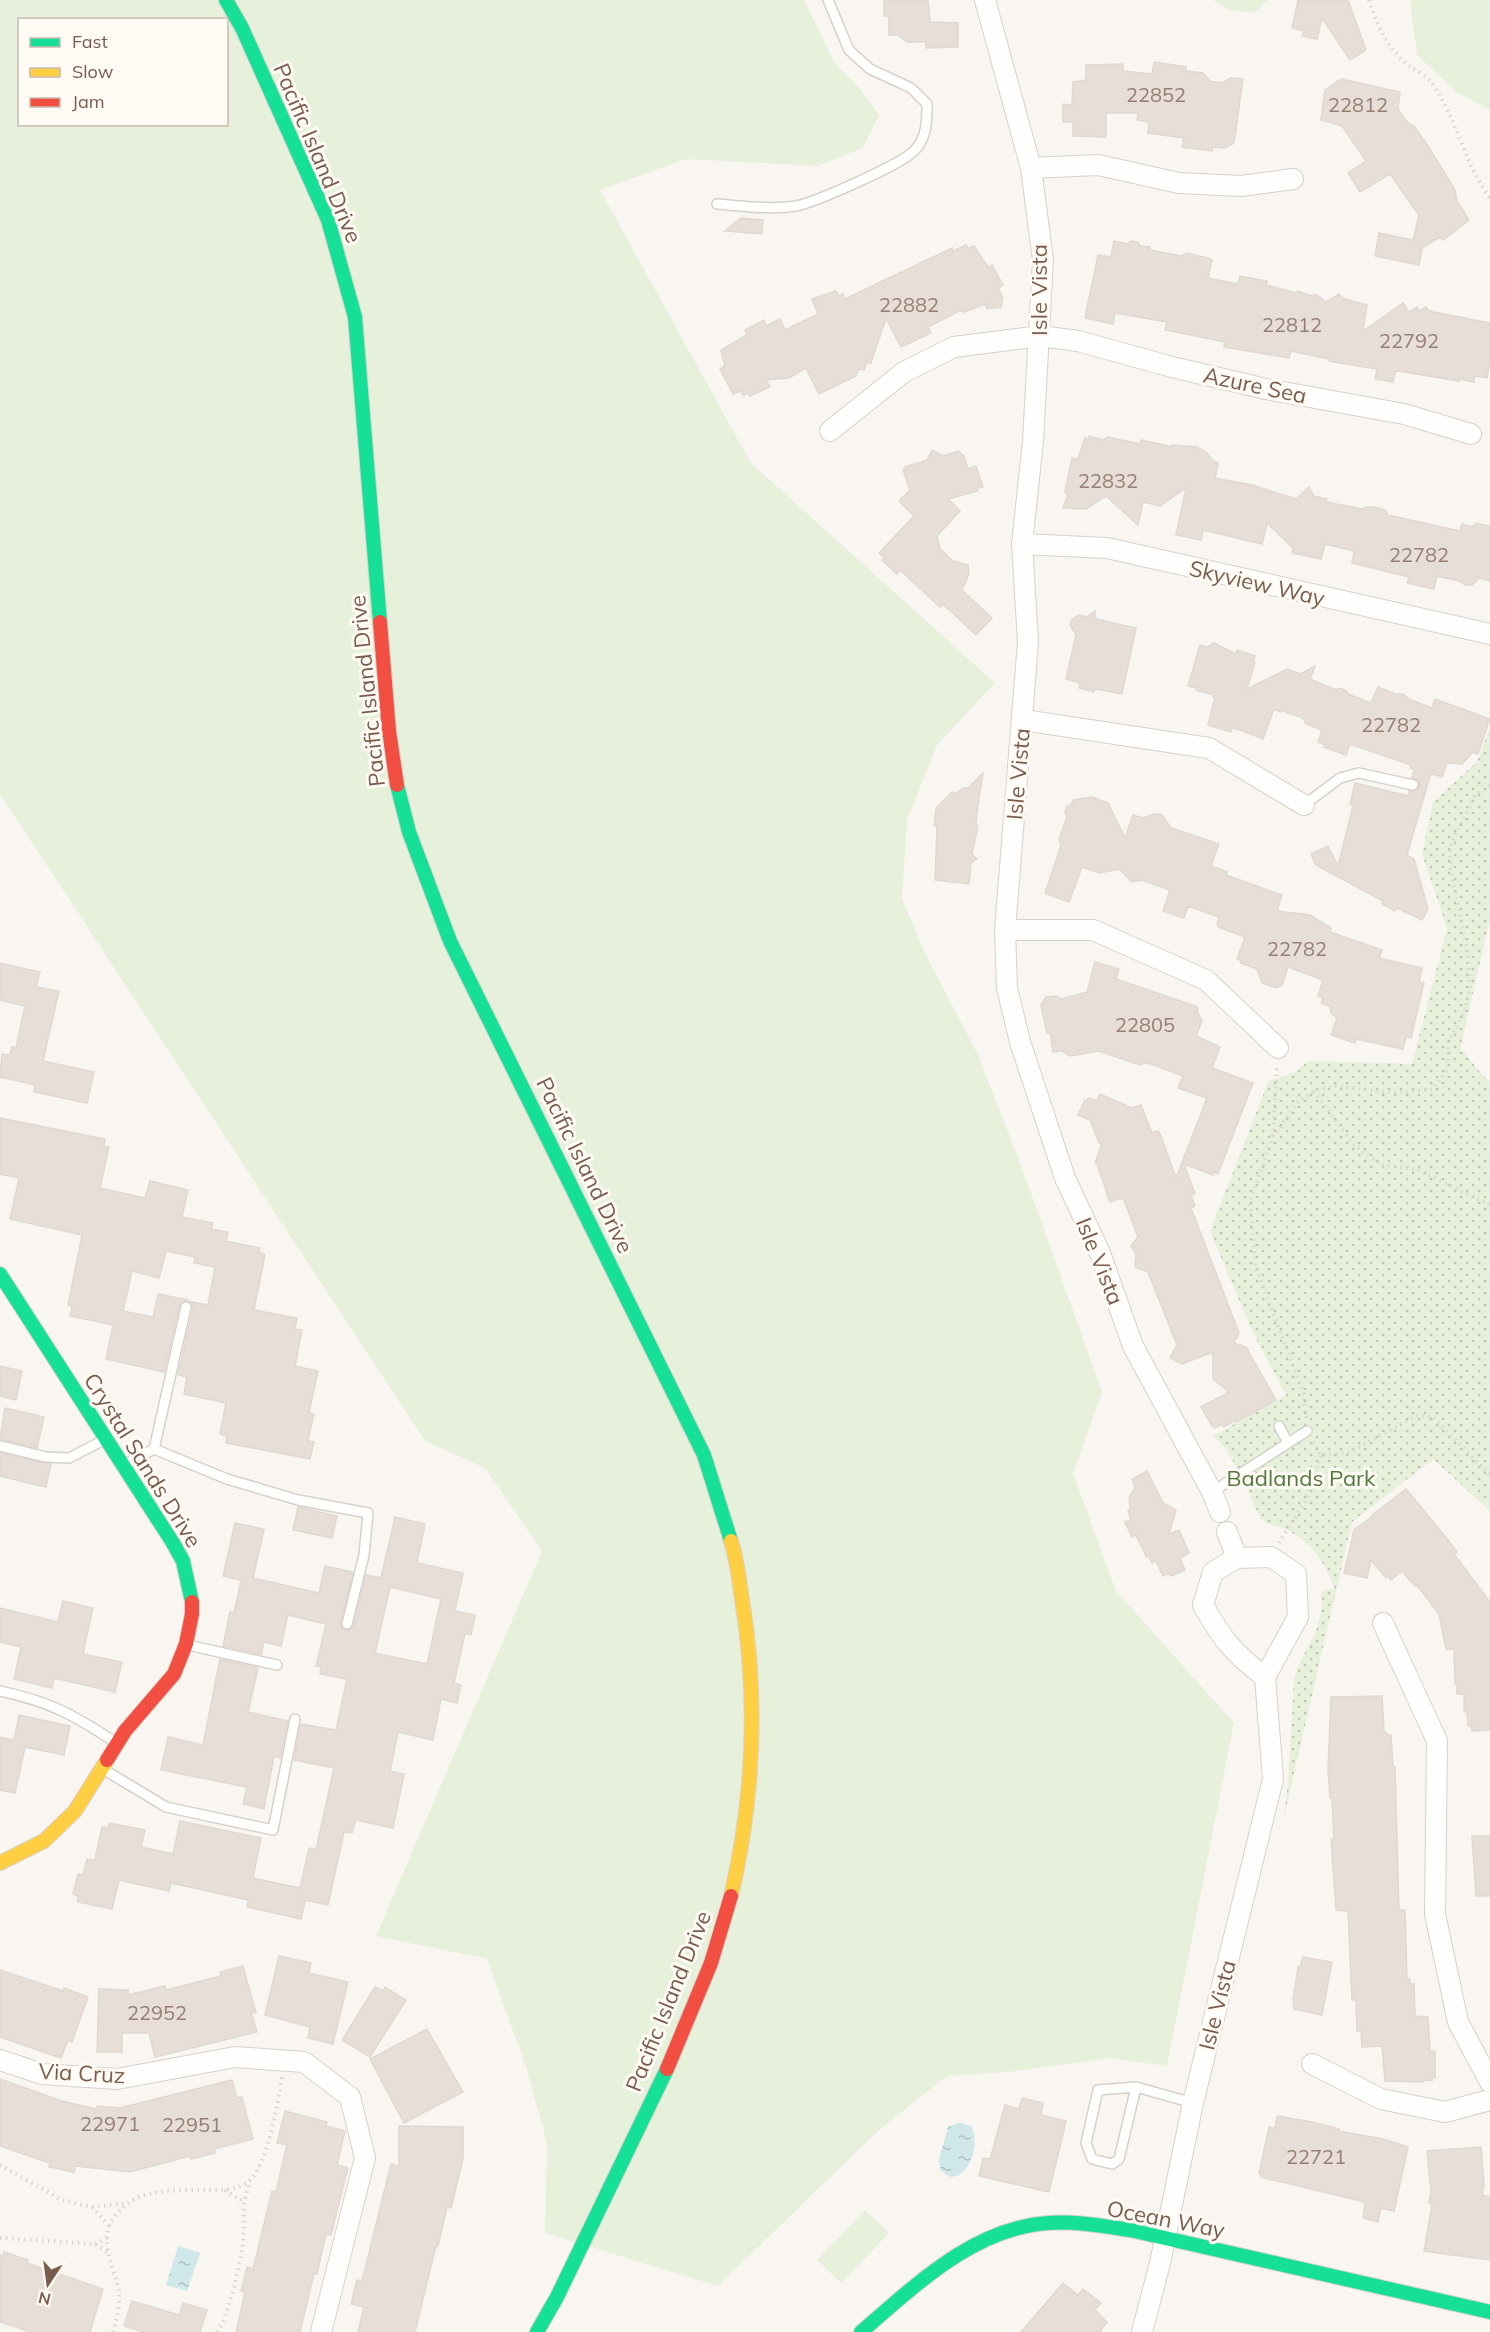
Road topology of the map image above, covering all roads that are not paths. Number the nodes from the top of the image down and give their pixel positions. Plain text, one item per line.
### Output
1 (226, 0) edge
2 (828, 0) edge
3 (985, 0) edge
4 (1031, 168) junction
5 (1293, 179) dead end
6 (717, 204) dead end
7 (1040, 336) junction
8 (830, 432) dead end
9 (1471, 434) dead end
10 (1022, 544) junction
11 (1490, 634) edge
12 (1023, 720) junction
13 (1413, 785) dead end
14 (1304, 805) joint
15 (1005, 930) junction
16 (1278, 1048) road end
17 (0, 1274) edge
18 (186, 1307) dead end
19 (1279, 1426) dead end
20 (1307, 1431) road end
21 (106, 1439) junction
22 (1288, 1443) junction
23 (0, 1446) edge
24 (154, 1449) junction
25 (122, 1466) junction
26 (1212, 1492) junction
27 (1220, 1512) dead end
28 (1227, 1532) dead end
29 (1238, 1558) junction
30 (1383, 1623) dead end
31 (347, 1624) dead end
32 (186, 1644) junction
33 (277, 1665) dead end
34 (1265, 1677) junction
35 (0, 1691) edge
36 (295, 1719) dead end
37 (117, 1744) junction
38 (101, 1768) junction
39 (0, 1863) edge
40 (0, 2060) edge
41 (1312, 2064) dead end
42 (1490, 2082) edge
43 (1136, 2087) junction
44 (1490, 2100) edge
45 (1193, 2103) junction
46 (1165, 2238) junction
47 (1490, 2312) edge
48 (321, 2332) edge
49 (537, 2332) edge
50 (861, 2332) edge
51 (1143, 2332) edge

1 - 49 main road, Pacific Island Drive
2 - 6 lane
3 - 4 street, Isle Vista
4 - 5 street
4 - 7 street, Isle Vista
7 - 8 street, Azure Sea
7 - 9 street, Azure Sea
7 - 10 street, Isle Vista
10 - 11 street, Skyview Way
10 - 12 street, Isle Vista
12 - 14 street
12 - 15 street, Isle Vista
13 - 14 lane
15 - 16 street
15 - 26 street, Isle Vista
17 - 21 main road, Crystal Sands Drive
18 - 24 lane
19 - 22 lane
20 - 22 lane
21 - 23 lane
21 - 25 main road, Crystal Sands Drive
22 - 26 lane
24 - 25 lane
24 - 31 lane
25 - 32 main road, Crystal Sands Drive
26 - 27 street, Isle Vista
28 - 29 street
29 - 34 street
29 - 34 street
30 - 42 street
32 - 33 lane
32 - 37 main road, Crystal Sands Drive
34 - 45 street, Isle Vista
35 - 37 lane
36 - 38 lane
37 - 38 main road, Crystal Sands Drive
38 - 39 main road, Crystal Sands Drive
40 - 48 street, Via Cruz
41 - 44 street
43 - 43 lane
43 - 45 lane
45 - 46 street, Isle Vista
46 - 47 main road, Ocean Way
46 - 50 main road, Ocean Way
46 - 51 street, Isle Vista

